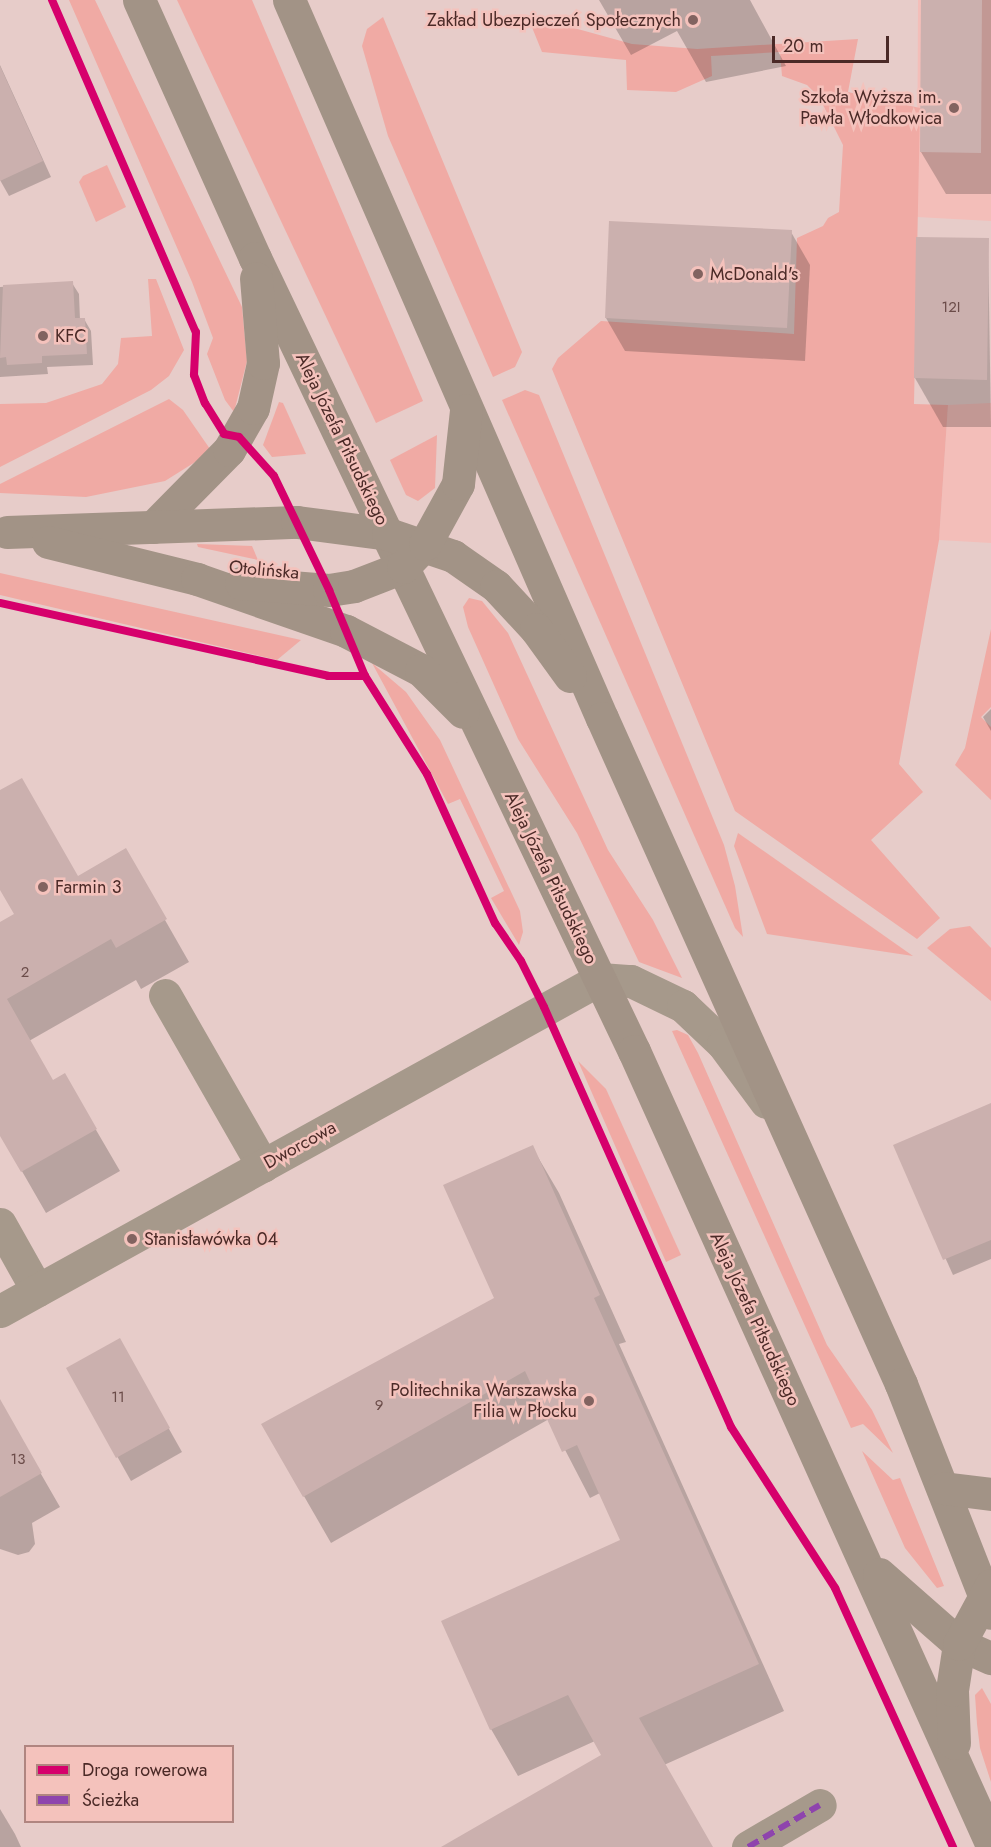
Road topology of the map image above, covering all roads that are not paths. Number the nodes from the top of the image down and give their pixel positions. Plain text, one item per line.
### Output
1 (139, 0) edge
2 (289, 0) edge
3 (255, 258) junction
4 (466, 404) junction
5 (153, 527) junction
6 (4, 532) edge
7 (388, 534) junction
8 (414, 556) junction
9 (198, 579) junction
10 (602, 718) junction
11 (491, 753) junction
12 (600, 979) junction
13 (165, 995) dead end
14 (792, 1137) junction
15 (263, 1166) junction
16 (0, 1224) edge
17 (37, 1290) junction
18 (0, 1311) edge
19 (943, 1488) junction
20 (991, 1494) edge
21 (863, 1557) junction
22 (989, 1598) edge
23 (959, 1644) junction
24 (991, 1658) edge
25 (955, 1760) junction
26 (820, 1805) dead end
27 (991, 1843) edge
28 (748, 1847) edge

1 - 3 main road, Aleja Józefa Piłsudskiego
2 - 4 main road
3 - 5 main road
3 - 7 main road, Aleja Józefa Piłsudskiego
4 - 8 main road
4 - 10 main road
5 - 6 main road, Otolińska
5 - 7 main road, Otolińska
6 - 9 main road, Otolińska
7 - 8 main road, Otolińska
8 - 9 main road, Otolińska
8 - 10 main road, Otolińska
8 - 11 main road, Aleja Józefa Piłsudskiego
9 - 11 main road, Otolińska
10 - 14 main road
11 - 12 main road, Aleja Józefa Piłsudskiego
12 - 14 street
12 - 15 street, Dworcowa
12 - 21 main road, Aleja Józefa Piłsudskiego
13 - 15 street
14 - 19 main road
15 - 17 street, Dworcowa
16 - 17 street
17 - 18 street, Dworcowa
19 - 20 main road
19 - 22 main road
21 - 23 main road
21 - 25 main road, Aleja Józefa Piłsudskiego
22 - 23 main road
23 - 24 main road
23 - 25 main road
25 - 27 main road, Aleja Józefa Piłsudskiego
26 - 28 street

